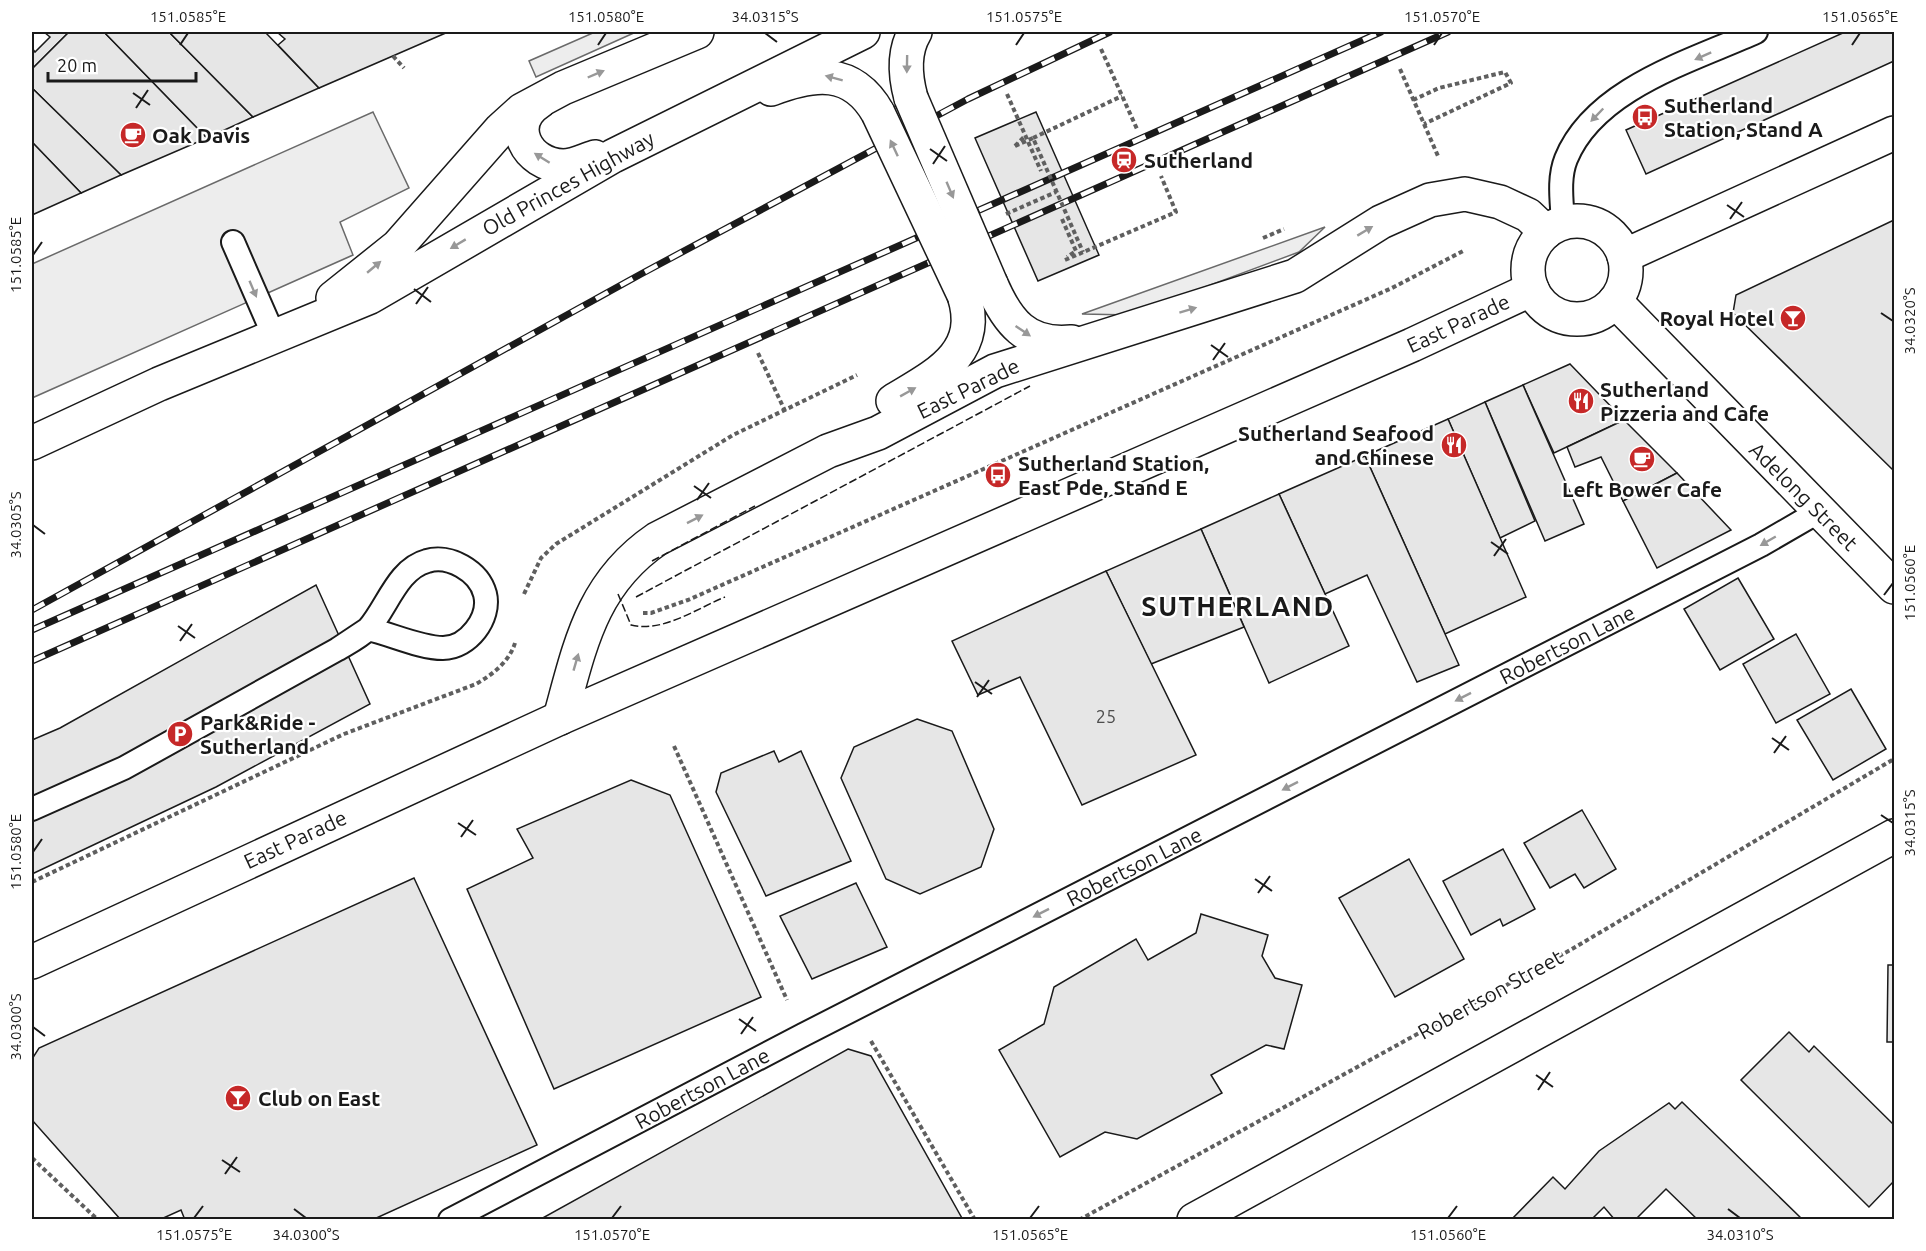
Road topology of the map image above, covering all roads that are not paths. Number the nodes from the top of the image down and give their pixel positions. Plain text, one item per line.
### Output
1 (697, 32) edge
2 (863, 32) edge
3 (915, 32) edge
4 (1756, 32) edge
5 (543, 99) junction
6 (1894, 133) edge
7 (656, 134) junction
8 (1554, 227) junction
9 (233, 242) dead end
10 (1624, 256) junction
11 (1532, 289) junction
12 (977, 290) junction
13 (1615, 301) junction
14 (1132, 328) junction
15 (274, 336) junction
16 (32, 443) edge
17 (828, 451) junction
18 (1818, 512) junction
19 (1894, 587) edge
20 (368, 629) junction
21 (560, 718) junction
22 (32, 809) edge
23 (1894, 836) edge
24 (32, 962) edge
25 (450, 1220) edge
26 (1194, 1220) edge

5 -> 1 street, Old Princes Highway
2 - 7 street, Old Princes Highway
3 -> 12 street, bridge
4 -> 8 lane
7 -> 5 street
15 -> 5 street, Old Princes Highway
6 - 10 street
12 -> 7 street, bridge
7 -> 15 street, Old Princes Highway
8 - 10 street
8 - 11 street
14 -> 8 street, East Parade
9 -> 15 lane
10 - 13 street
11 - 13 street
11 - 21 street, East Parade
12 -> 14 street
17 -> 12 street
13 - 18 street, Adelong Street
14 - 17 street, East Parade
15 - 16 street, Old Princes Highway
21 -> 17 street, East Parade
18 - 19 street, Adelong Street
18 -> 25 lane, Robertson Lane
20 - 20 lane
20 - 22 lane
21 - 24 street, East Parade
23 - 26 street

